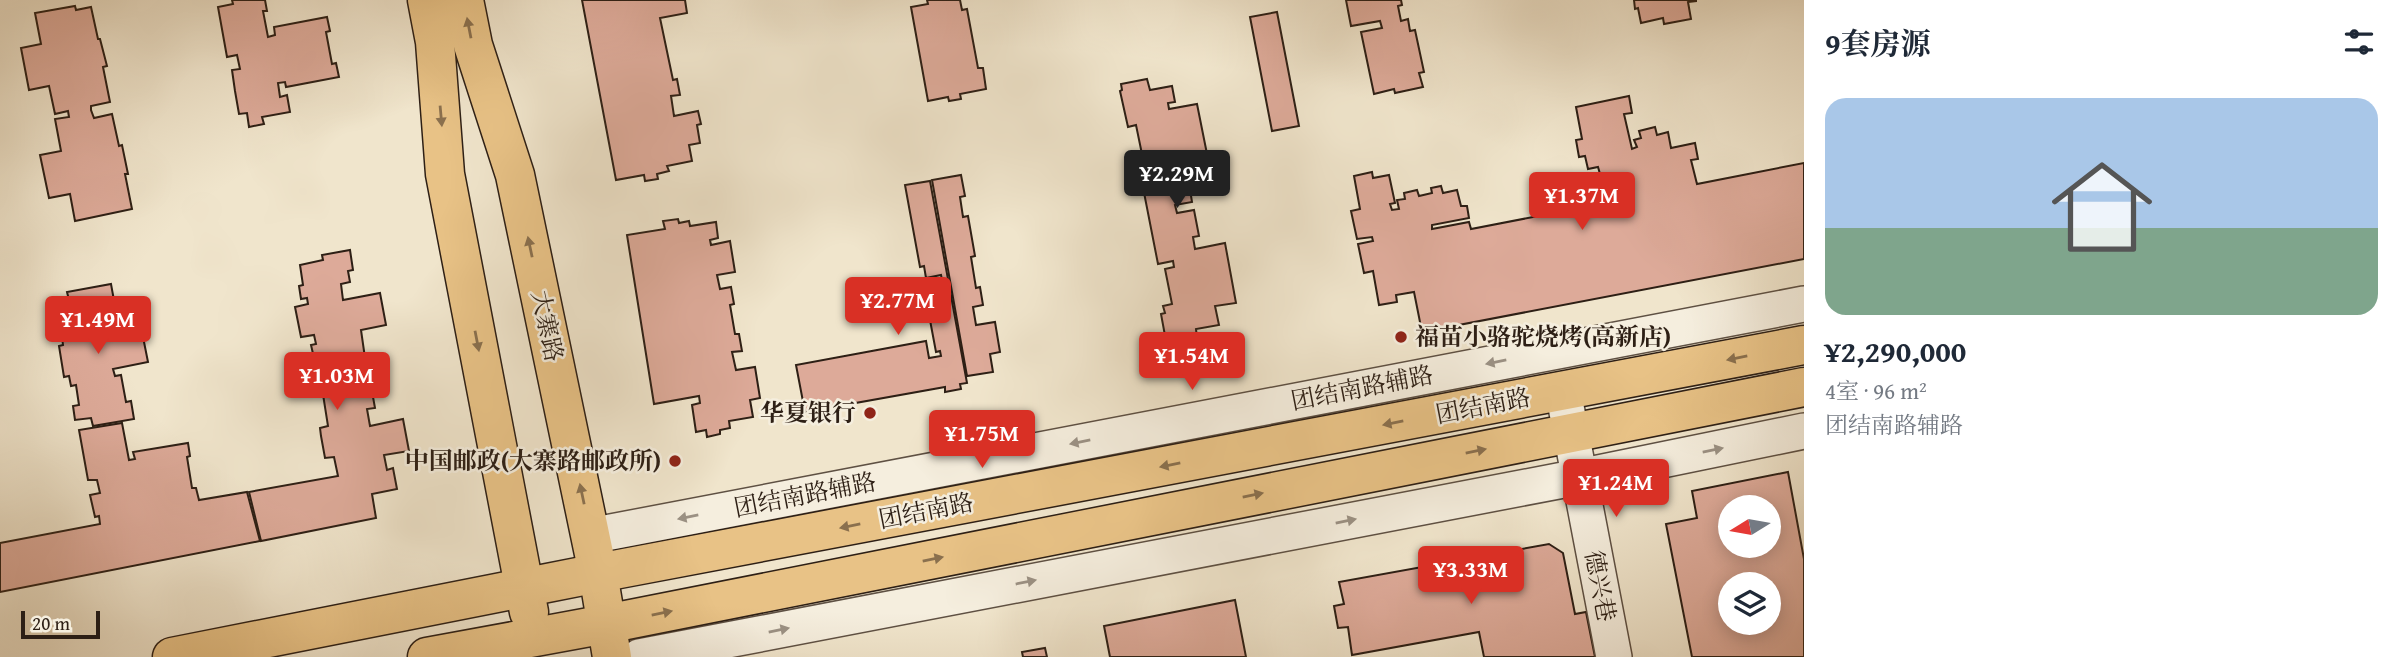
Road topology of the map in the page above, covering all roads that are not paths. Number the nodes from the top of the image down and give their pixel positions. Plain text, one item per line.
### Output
1 (427, 0) edge
2 (464, 0) edge
3 (1804, 303) edge
4 (1804, 345) edge
5 (1804, 387) edge
6 (1563, 391) junction
7 (1804, 431) edge
8 (1571, 433) junction
9 (1579, 477) junction
10 (590, 536) junction
11 (598, 573) junction
12 (524, 587) junction
13 (609, 641) edge
14 (536, 647) edge
15 (172, 657) edge
16 (426, 657) edge
17 (639, 657) edge
18 (1614, 657) edge

1 -> 12 main road
10 -> 2 main road, 大寨路
3 -> 10 street, 团结南路辅路
4 -> 6 main road, 团结南路
5 - 8 main road, 团结南路
6 - 8 street, 德兴巷
6 -> 11 main road, 团结南路
9 -> 7 street
8 - 9 street, 德兴巷
13 -> 8 main road, 团结南路
17 -> 9 street
9 - 18 street, 德兴巷
10 - 11 main road, 大寨路
11 - 12 main road, 团结南路
11 - 13 main road, 大寨路
12 - 14 main road
12 - 15 main road, 团结南路
13 - 14 main road, 团结南路
14 - 16 main road, 团结南路

